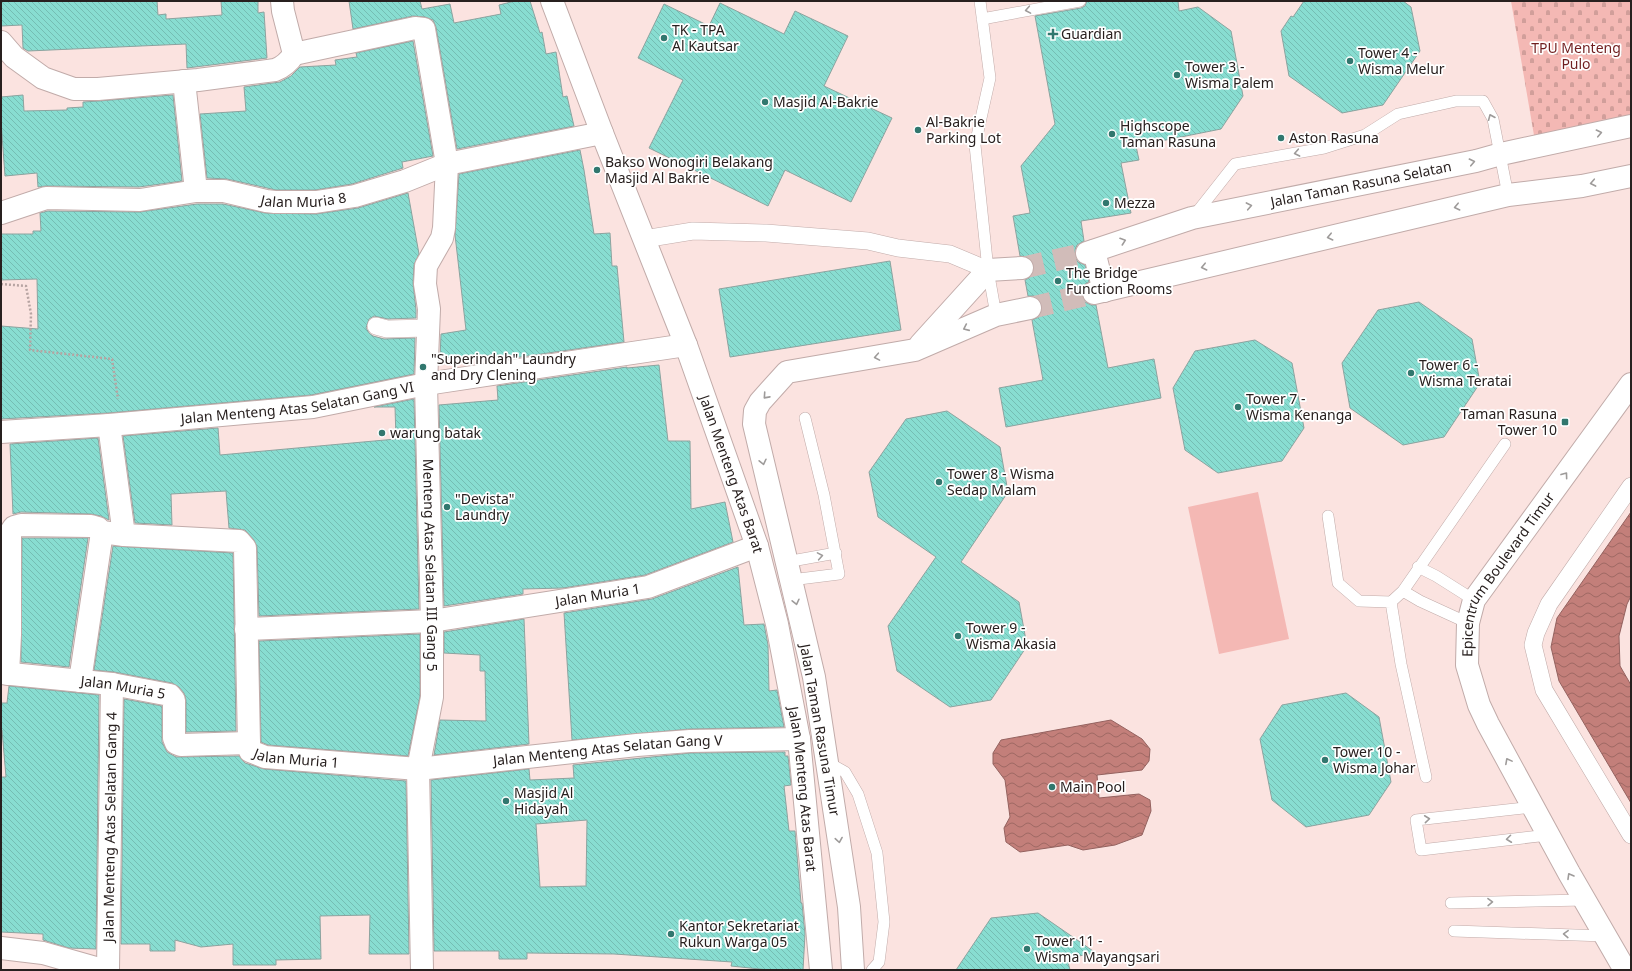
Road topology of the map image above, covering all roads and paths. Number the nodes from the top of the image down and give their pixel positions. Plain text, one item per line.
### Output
1 (282, 1) edge
2 (552, 1) edge
3 (980, 1) edge
4 (1080, 1) edge
5 (982, 19) junction
6 (1, 42) edge
7 (294, 54) junction
8 (184, 81) junction
9 (1631, 126) edge
10 (602, 133) junction
11 (1501, 154) junction
12 (446, 164) junction
13 (1631, 176) edge
14 (196, 192) junction
15 (1508, 194) junction
16 (1, 213) edge
17 (1192, 218) junction
18 (644, 239) junction
19 (1022, 268) tunnel mouth
20 (988, 270) junction
21 (1, 284) edge
22 (1030, 308) tunnel mouth
23 (996, 315) junction
24 (376, 326) dead end
25 (428, 328) junction
26 (686, 345) junction
27 (916, 350) junction
28 (426, 384) junction
29 (1631, 384) edge
30 (805, 418) dead end
31 (115, 424) junction
32 (1, 432) edge
33 (1505, 444) dead end
34 (1631, 486) edge
35 (1328, 516) dead end
36 (102, 532) junction
37 (124, 535) junction
38 (757, 546) junction
39 (836, 553) junction
40 (1418, 567) junction
41 (788, 571) junction
42 (1403, 591) junction
43 (1474, 600) junction
44 (1391, 602) junction
45 (432, 621) junction
46 (1468, 623) junction
47 (246, 629) junction
48 (4, 673) edge
49 (80, 681) junction
50 (112, 684) junction
51 (799, 739) junction
52 (249, 743) junction
53 (827, 762) junction
54 (418, 770) junction
55 (1426, 777) dead end
56 (1533, 807) junction
57 (1548, 835) junction
58 (1631, 835) edge
59 (1585, 900) junction
60 (1451, 903) dead end
61 (1454, 931) dead end
62 (1605, 936) junction
63 (1, 948) edge
64 (101, 970) edge
65 (108, 970) edge
66 (422, 970) edge
67 (821, 970) edge
68 (853, 970) edge
69 (872, 970) edge
70 (1625, 970) edge

1 - 7 street
2 - 10 street, Jalan Menteng Atas Barat
3 - 5 lane
4 -> 5 lane
5 - 20 lane
6 - 8 street
7 - 8 street
7 - 12 street, Menteng Atas Selatan III Gang 5
8 - 14 street
11 -> 9 street, Jalan Taman Rasuna Selatan
10 - 12 street, Jalan Muria 8
10 - 18 street, Jalan Menteng Atas Barat
11 - 15 lane
17 -> 11 street, Jalan Taman Rasuna Selatan
11 -> 17 lane
12 - 14 street, Jalan Muria 8
12 - 25 street, Menteng Atas Selatan III Gang 5
13 -> 15 street, Jalan Taman Rasuna Selatan
14 - 16 street, Jalan Muria 8
15 -> 17 street, Jalan Taman Rasuna Selatan
18 - 20 street
18 - 26 street, Jalan Menteng Atas Barat
19 - 20 street
20 - 23 lane
20 - 27 street
21 - 31 path
22 - 23 street
23 -> 27 street
24 - 25 street
25 - 28 street, Menteng Atas Selatan III Gang 5
26 - 28 street, Jalan Menteng Atas Selatan Gang VI
26 - 38 street, Jalan Menteng Atas Barat
27 -> 41 street, Jalan Taman Rasuna Timur
28 - 31 street, Jalan Menteng Atas Selatan Gang VI
28 - 45 street, Menteng Atas Selatan III Gang 5
43 -> 29 street, Epicentrum Boulevard Timur
30 - 39 lane
31 - 32 street, Jalan Menteng Atas Selatan Gang VI
31 - 37 street
33 - 40 lane
34 - 58 street
35 - 44 lane
36 - 37 street
36 - 48 street
36 - 49 street
37 - 47 street, Jalan Muria 1
38 - 45 street, Jalan Muria 1
38 - 51 street, Jalan Menteng Atas Barat
41 -> 39 lane
39 - 41 lane
40 - 42 lane
40 - 43 lane
41 -> 53 street, Jalan Taman Rasuna Timur
42 - 44 lane
42 - 46 lane
43 - 46 street, Epicentrum Boulevard Timur
44 - 55 lane
45 - 47 street
45 - 54 street, Menteng Atas Selatan III Gang 5
56 -> 46 street, Epicentrum Boulevard Timur
47 - 52 street, Jalan Muria 1
48 - 49 street, Jalan Muria 5
49 - 50 street, Jalan Muria 5
50 - 52 street, Jalan Muria 5
50 - 65 street, Jalan Menteng Atas Selatan Gang 4
51 - 54 street, Jalan Menteng Atas Selatan Gang V
51 - 67 street, Jalan Menteng Atas Barat
52 - 54 street, Jalan Muria 1
53 -> 68 street, Jalan Taman Rasuna Timur
53 - 69 lane
54 - 66 street, Menteng Atas Selatan III Gang 5
56 - 57 street, Epicentrum Boulevard Timur
57 -> 56 lane
59 -> 57 street, Epicentrum Boulevard Timur
60 -> 59 lane
59 - 62 street, Epicentrum Boulevard Timur
62 -> 61 lane
62 - 70 street, Epicentrum Boulevard Timur
63 - 64 street

